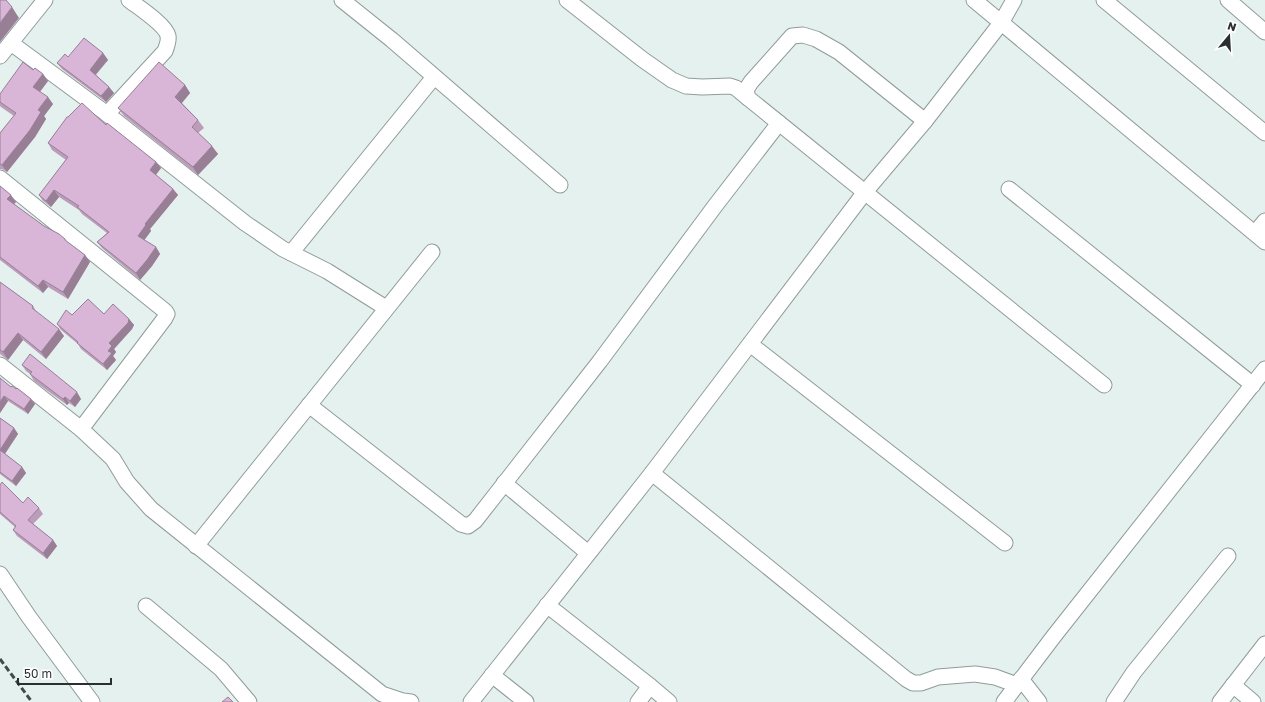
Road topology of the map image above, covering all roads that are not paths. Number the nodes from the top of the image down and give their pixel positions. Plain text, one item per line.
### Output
1 (45, 0) edge
2 (129, 0) edge
3 (342, 0) edge
4 (567, 0) edge
5 (974, 0) edge
6 (1014, 0) edge
7 (1104, 0) edge
8 (1228, 0) edge
9 (1001, 23) junction
10 (1265, 32) edge
11 (11, 43) junction
12 (0, 56) edge
13 (434, 77) junction
14 (748, 98) junction
15 (107, 114) junction
16 (924, 121) junction
17 (779, 123) junction
18 (1265, 133) edge
19 (0, 178) edge
20 (560, 185) dead end
21 (1010, 189) dead end
22 (865, 192) junction
23 (1265, 221) edge
24 (1260, 237) edge
25 (291, 252) junction
26 (432, 252) dead end
27 (386, 308) junction
28 (750, 344) junction
29 (0, 365) edge
30 (1265, 369) edge
31 (1104, 385) dead end
32 (1253, 385) junction
33 (308, 405) junction
34 (80, 429) junction
35 (652, 473) junction
36 (504, 483) junction
37 (1005, 543) dead end
38 (196, 546) junction
39 (588, 553) junction
40 (1228, 556) dead end
41 (0, 574) edge
42 (547, 604) junction
43 (146, 606) dead end
44 (1265, 644) edge
45 (492, 675) junction
46 (1019, 682) junction
47 (1233, 685) junction
48 (650, 686) junction
49 (92, 702) edge
50 (249, 702) edge
51 (412, 702) edge
52 (471, 702) edge
53 (526, 702) edge
54 (638, 702) edge
55 (669, 702) edge
56 (1004, 702) edge
57 (1040, 702) edge
58 (1114, 702) edge
59 (1220, 702) edge
60 (1253, 702) edge

1 - 11 street
2 - 15 street
3 - 13 street
4 - 14 street
5 - 9 street
6 - 9 street
7 - 18 street
8 - 10 street
9 - 16 street
9 - 24 street
11 - 12 street
11 - 15 street
13 - 20 street
13 - 25 street
14 - 16 street
14 - 17 street
15 - 25 street
16 - 22 street
17 - 22 street
17 - 36 street
19 - 34 street
21 - 32 street
22 - 28 street
22 - 31 street
23 - 24 street
25 - 27 street
26 - 27 street
27 - 33 street
28 - 35 street
28 - 37 street
29 - 34 street
30 - 32 street
32 - 46 street
33 - 36 street
33 - 38 street
34 - 38 street
35 - 39 street
35 - 46 street
36 - 39 street
38 - 51 street
39 - 42 street
40 - 58 street
41 - 49 street
42 - 45 street
42 - 48 street
43 - 50 street
44 - 47 street
45 - 52 street
45 - 53 street
46 - 56 street
46 - 57 street
47 - 59 street
47 - 60 street
48 - 54 street
48 - 55 street

